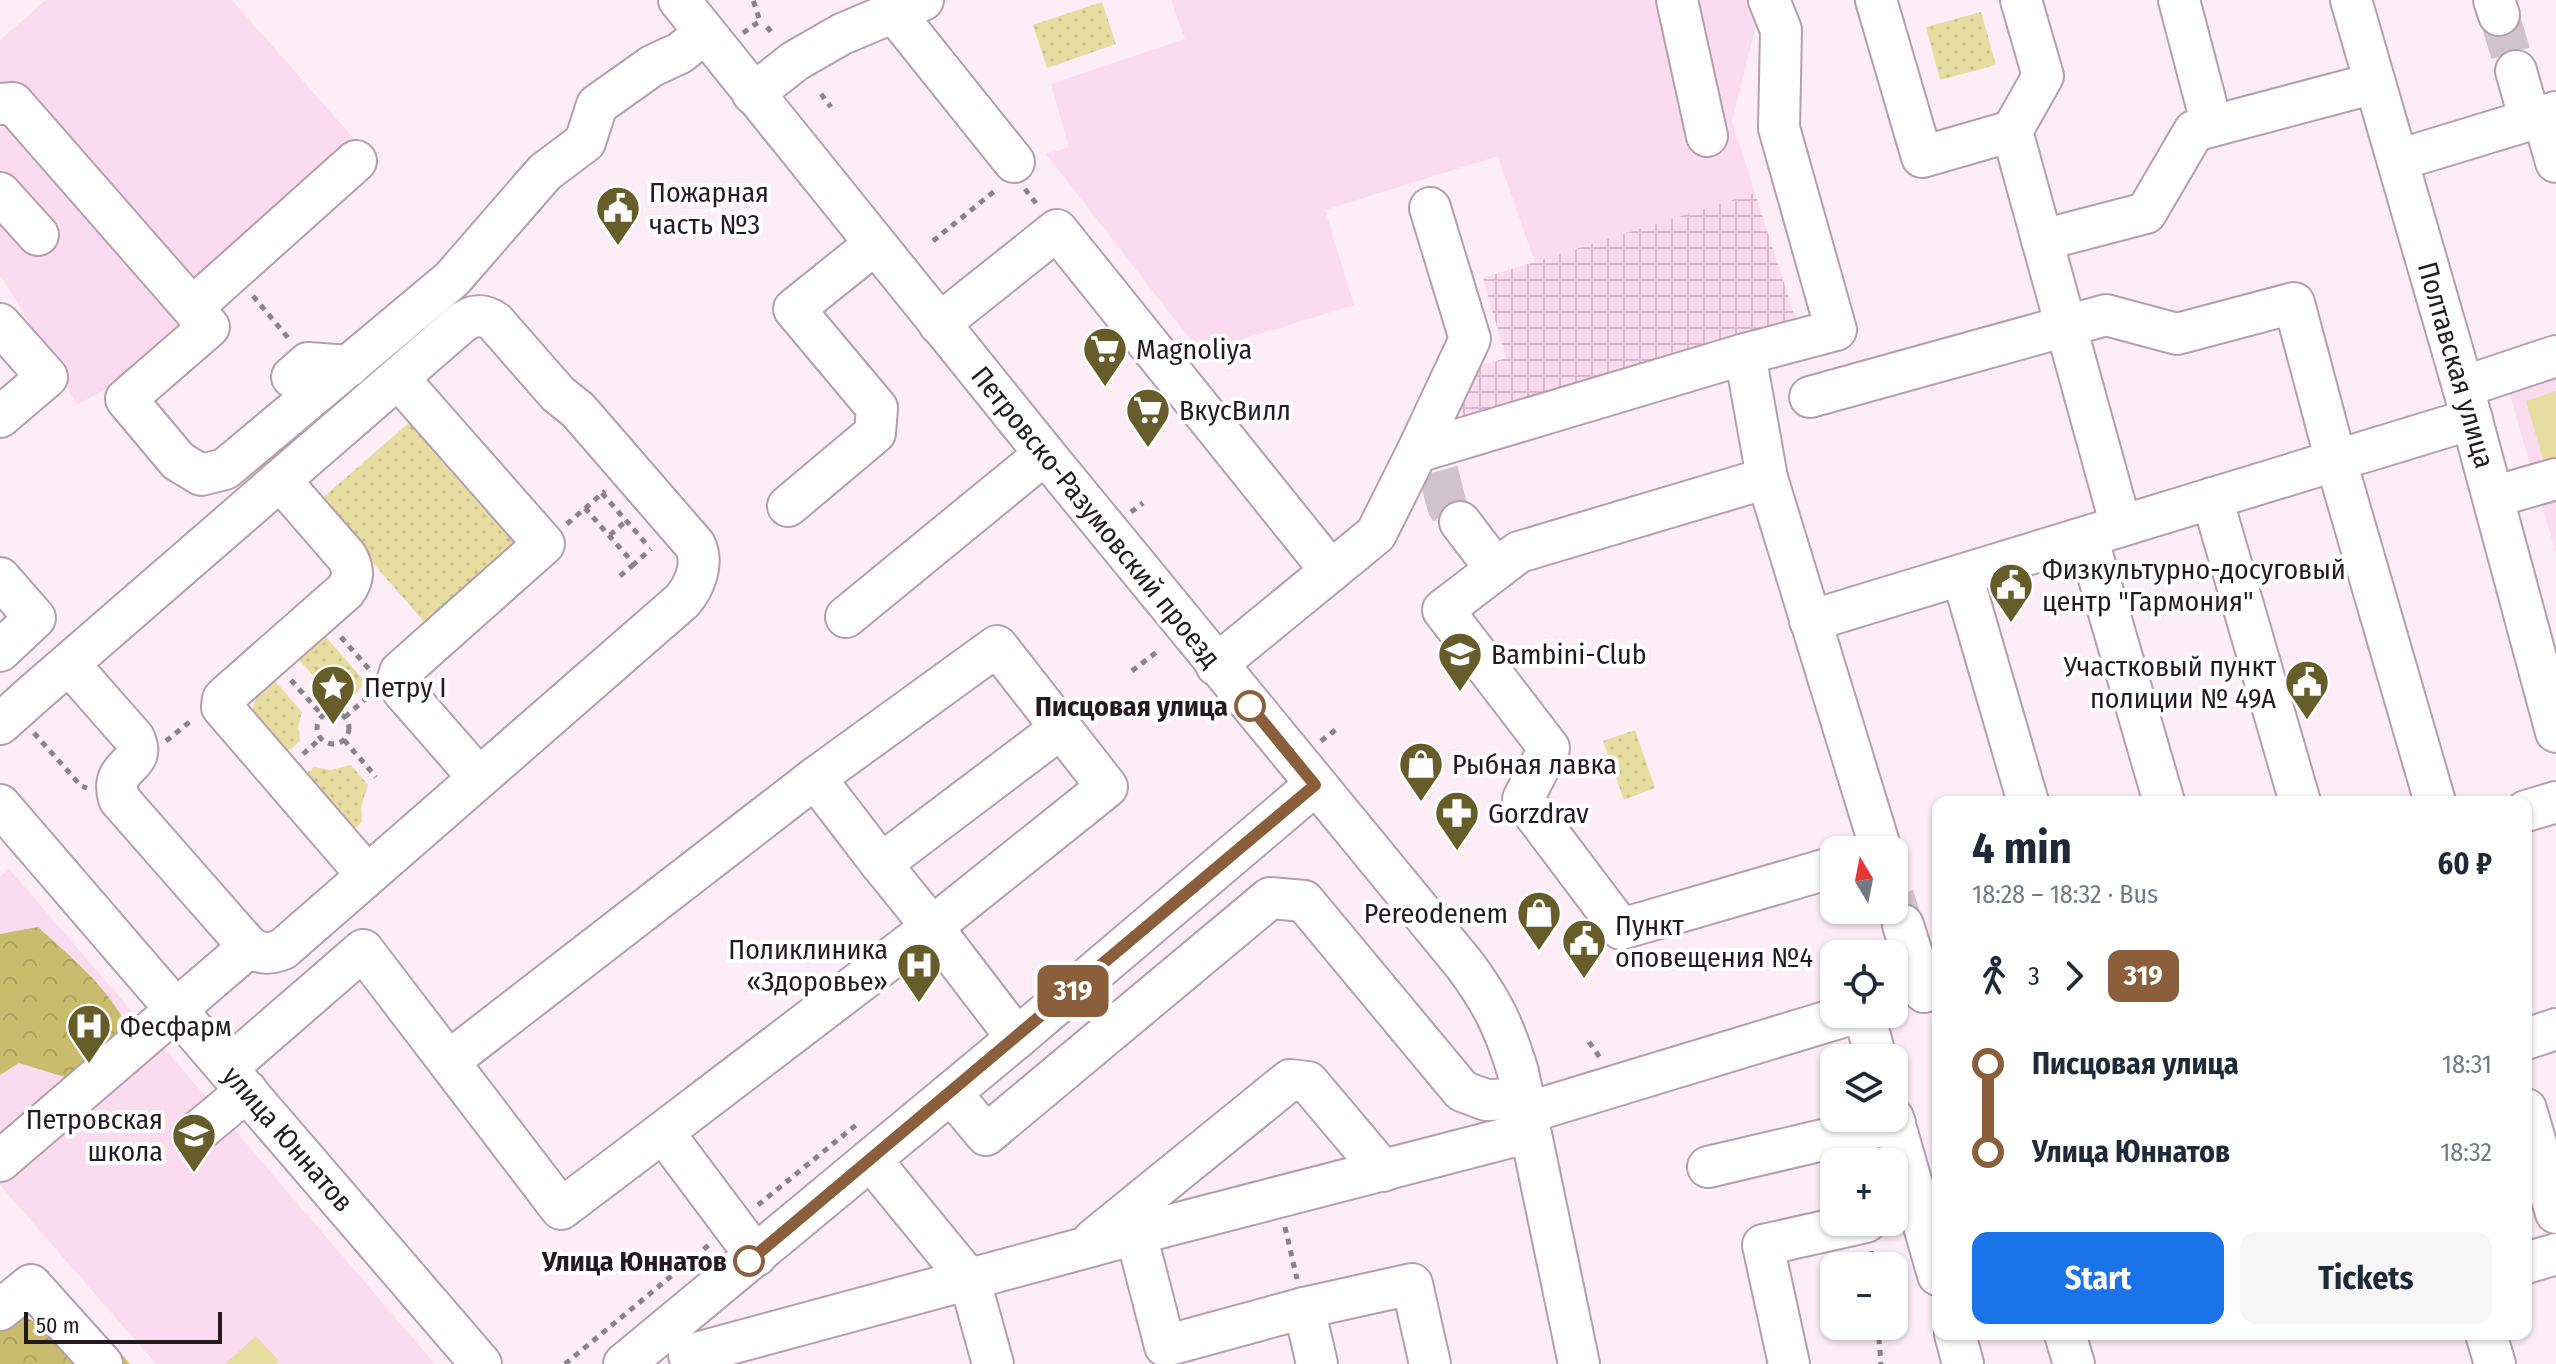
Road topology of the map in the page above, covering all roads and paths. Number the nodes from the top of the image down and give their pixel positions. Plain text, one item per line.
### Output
1 (679, 0) edge
2 (753, 0) edge
3 (1677, 0) edge
4 (1769, 0) edge
5 (1876, 0) edge
6 (2021, 0) edge
7 (2179, 0) edge
8 (2351, 0) edge
9 (908, 6) edge
10 (767, 27) dead end
11 (722, 35) junction
12 (774, 35) dead end
13 (2516, 71) tunnel mouth
14 (2375, 83) junction
15 (753, 94) junction
16 (821, 94) dead end
17 (0, 104) edge
18 (831, 107) dead end
19 (2543, 116) edge
20 (2212, 126) junction
21 (2012, 131) junction
22 (1707, 136) dead end
23 (2398, 160) junction
24 (356, 161) dead end
25 (1014, 162) joint
26 (2556, 162) edge
27 (0, 193) edge
28 (1430, 208) dead end
29 (38, 235) dead end
30 (2042, 240) junction
31 (933, 241) dead end
32 (875, 244) junction
33 (232, 271) junction
34 (193, 307) junction
35 (0, 324) edge
36 (939, 324) junction
37 (2065, 326) junction
38 (1745, 354) junction
39 (2556, 356) edge
40 (349, 366) junction
41 (300, 370) joint
42 (398, 378) junction
43 (1810, 397) dead end
44 (2468, 403) junction
45 (0, 417) edge
46 (1045, 454) junction
47 (1429, 457) junction
48 (2336, 461) junction
49 (630, 470) junction
50 (1767, 478) junction
51 (2556, 479) edge
52 (280, 480) junction
53 (2493, 497) junction
54 (2212, 498) junction
55 (788, 506) dead end
56 (585, 508) junction
57 (626, 521) dead end
58 (1460, 522) tunnel mouth
59 (567, 524) dead end
60 (2104, 531) junction
61 (610, 535) junction
62 (651, 549) dead end
63 (634, 564) junction
64 (1496, 569) junction
65 (1331, 571) junction
66 (1962, 575) junction
67 (620, 576) dead end
68 (0, 578) edge
69 (320, 613) junction
70 (846, 617) dead end
71 (1810, 621) junction
72 (0, 651) edge
73 (1158, 651) dead end
74 (271, 656) junction
75 (69, 664) junction
76 (1216, 665) junction
77 (1132, 671) dead end
78 (372, 673) dead end
79 (26, 708) edge
80 (322, 715) junction
81 (1061, 728) junction
82 (1338, 728) dead end
83 (2556, 732) edge
84 (344, 740) junction
85 (1314, 766) junction
86 (376, 777) dead end
87 (479, 778) junction
88 (815, 778) junction
89 (116, 783) junction
90 (2026, 796) edge
91 (2163, 796) edge
92 (2298, 796) edge
93 (2433, 796) edge
94 (2556, 802) edge
95 (0, 805) edge
96 (2532, 809) edge
97 (1877, 836) edge
98 (881, 864) junction
99 (1820, 871) edge
100 (367, 875) junction
101 (1200, 882) junction
102 (1238, 925) junction
103 (1903, 925) tunnel mouth
104 (932, 927) junction
105 (249, 947) junction
106 (1919, 993) edge
107 (177, 1010) junction
108 (1820, 1024) edge
109 (2556, 1029) edge
110 (2532, 1037) edge
111 (1017, 1038) junction
112 (449, 1061) junction
113 (237, 1080) junction
114 (951, 1093) junction
115 (1527, 1114) junction
116 (2532, 1130) edge
117 (663, 1132) junction
118 (1847, 1132) edge
119 (195, 1134) dead end
120 (871, 1160) junction
121 (0, 1161) edge
122 (1708, 1167) dead end
123 (1383, 1171) junction
124 (1278, 1199) junction
125 (2556, 1213) edge
126 (1908, 1215) edge
127 (1820, 1232) edge
128 (1136, 1234) junction
129 (1082, 1250) junction
130 (2556, 1254) edge
131 (756, 1256) junction
132 (2532, 1261) edge
133 (1932, 1263) edge
134 (970, 1281) junction
135 (1304, 1308) junction
136 (0, 1310) edge
137 (1879, 1340) edge
138 (1957, 1340) edge
139 (2067, 1340) edge
140 (2488, 1340) edge
141 (684, 1349) edge
142 (102, 1364) edge
143 (481, 1364) edge
144 (624, 1364) edge
145 (993, 1364) edge
146 (1317, 1364) edge
147 (1430, 1364) edge
148 (1579, 1364) edge
149 (1789, 1364) edge
150 (1881, 1364) edge
151 (1963, 1364) edge
152 (2074, 1364) edge
153 (2495, 1364) edge

1 - 11 street, Петровско-Разумовский проезд
2 - 11 path
3 - 22 street
4 - 38 street
5 - 21 street
6 - 21 street
7 - 20 street
8 - 14 street, Полтавская улица
9 - 15 street
9 - 25 street
10 - 12 path
11 - 15 street, Петровско-Разумовский проезд
11 - 40 street
13 - 19 street
14 - 20 street
14 - 23 street, Полтавская улица
15 - 32 street, Петровско-Разумовский проезд
16 - 18 path
17 - 34 street
19 - 23 street
19 - 26 street
20 - 30 street
21 - 30 street
23 - 44 street, Полтавская улица
24 - 33 street
25 - 31 path
27 - 29 street
28 - 47 street
30 - 37 street
32 - 36 street, Петровско-Разумовский проезд
32 - 55 street
33 - 34 street
33 - 41 path
34 - 40 street
35 - 45 street
36 - 46 street, Петровско-Разумовский проезд
36 - 65 street
37 - 43 street
37 - 48 street
37 - 60 street
38 - 47 street
38 - 50 street
39 - 44 street
40 - 41 street
42 - 49 street
42 - 52 street
42 - 87 street
44 - 48 street
44 - 53 street, Полтавская улица
46 - 70 street
46 - 76 street, Петровско-Разумовский проезд
47 - 65 street
48 - 54 street
48 - 93 street
49 - 56 path
49 - 87 street
50 - 64 street
50 - 71 street
51 - 53 street
52 - 69 street
52 - 75 street
53 - 83 street, Полтавская улица
54 - 60 street
54 - 92 street
56 - 59 path
56 - 61 path
57 - 61 path
58 - 64 street
60 - 66 street
60 - 91 street
61 - 63 path
62 - 63 path
63 - 67 path
64 - 99 street
65 - 76 street
66 - 71 street
66 - 90 street
68 - 72 street
69 - 74 street
69 - 78 path
71 - 97 street
73 - 77 path
74 - 80 path
74 - 100 street
75 - 79 street
75 - 89 street
76 - 85 street, Петровско-Разумовский проезд
79 - 89 path
80 - 84 path
80 - 84 path
81 - 88 street
81 - 98 street
81 - 104 street
82 - 85 path
84 - 86 path
85 - 101 street
85 - 115 street, Петровско-Разумовский проезд
87 - 100 street
88 - 98 street
88 - 112 street
89 - 105 street
94 - 96 street
95 - 107 street, улица Юннатов
98 - 104 street
100 - 105 street
101 - 102 street
101 - 111 street
102 - 114 street
102 - 115 street
103 - 106 street
104 - 111 street
104 - 117 street
105 - 107 street
107 - 113 street, улица Юннатов
107 - 121 street
108 - 115 street
109 - 110 street
111 - 114 street
112 - 113 street
112 - 117 street
113 - 119 street
113 - 143 street, улица Юннатов
114 - 120 street
115 - 123 street
115 - 148 street, Петровско-Разумовский проезд
116 - 125 street
117 - 131 street
118 - 122 street
120 - 131 street
120 - 134 street
123 - 124 street
123 - 129 street
124 - 128 street
124 - 135 path
126 - 133 street
127 - 149 street
128 - 129 street
128 - 135 street
129 - 134 street
130 - 132 street
131 - 141 street
134 - 141 street
134 - 145 street
135 - 146 street
135 - 147 street
136 - 142 street
137 - 150 path
138 - 151 street
139 - 152 street
140 - 153 street
141 - 144 street

